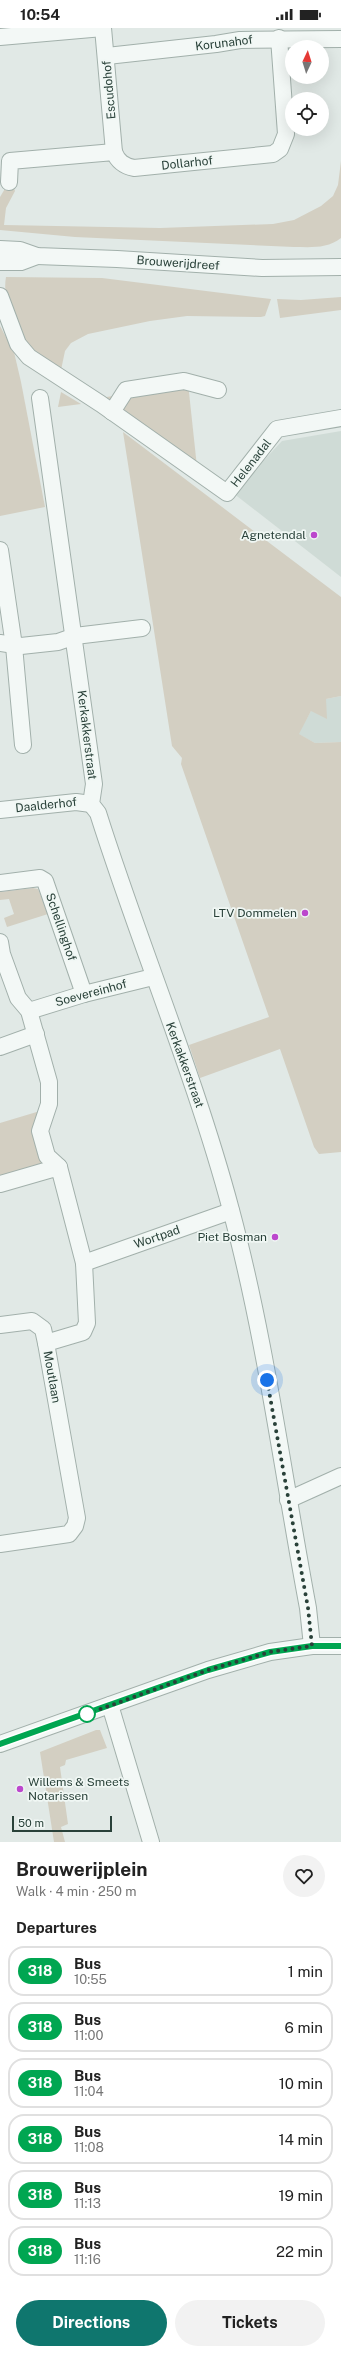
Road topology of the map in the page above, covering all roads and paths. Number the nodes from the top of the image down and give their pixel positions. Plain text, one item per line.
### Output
1 (103, 28) edge
2 (239, 34) edge
3 (0, 37) edge
4 (279, 38) junction
5 (341, 39) edge
6 (107, 56) junction
7 (114, 152) junction
8 (9, 182) dead end
9 (0, 249) edge
10 (37, 256) junction
11 (341, 258) edge
12 (0, 262) edge
13 (318, 267) junction
14 (341, 267) edge
15 (0, 296) edge
16 (218, 390) dead end
17 (40, 398) dead end
18 (112, 412) junction
19 (341, 418) edge
20 (0, 550) edge
21 (142, 628) dead end
22 (75, 636) junction
23 (7, 644) edge
24 (23, 745) dead end
25 (91, 804) junction
26 (0, 810) edge
27 (0, 882) edge
28 (0, 942) edge
29 (153, 978) junction
30 (84, 994) junction
31 (29, 1011) junction
32 (36, 1034) junction
33 (0, 1047) edge
34 (59, 1167) junction
35 (0, 1184) edge
36 (231, 1211) junction
37 (84, 1263) junction
38 (0, 1325) edge
39 (46, 1343) junction
40 (341, 1476) edge
41 (288, 1500) junction
42 (0, 1544) edge
43 (312, 1646) junction
44 (341, 1646) edge
45 (110, 1705) junction
46 (0, 1744) edge
47 (151, 1842) edge

1 - 3 street
1 - 6 street, Escudohof
2 - 4 street, Korunahof
2 - 6 street, Korunahof
4 - 5 street, Korunahof
4 - 7 street, Dollarhof
6 - 7 street, Escudohof
7 - 8 street
9 - 10 street, Brouwerijdreef
10 - 12 street, Brouwerijdreef
10 - 13 street, Brouwerijdreef
11 - 13 street, Brouwerijdreef
13 - 14 street, Brouwerijdreef
15 - 18 street, Helenadal
16 - 18 street
17 - 22 street, Kerkakkerstraat
18 - 19 street, Helenadal
20 - 23 street
21 - 22 street
22 - 23 street
22 - 25 street, Kerkakkerstraat
23 - 24 street
25 - 26 street, Daalderhof
25 - 29 street, Kerkakkerstraat
27 - 30 street, Schellinghof
28 - 31 street
29 - 30 street, Soevereinhof
29 - 36 street, Kerkakkerstraat
30 - 31 street, Soevereinhof
31 - 32 street
32 - 33 street
32 - 34 street
34 - 35 street
34 - 37 street, Moutlaan
36 - 37 street, Wortpad
36 - 41 street, Kerkakkerstraat
37 - 39 street, Moutlaan
38 - 39 street
39 - 42 street, Moutlaan
40 - 41 street
41 - 43 street, Kerkakkerstraat
43 - 44 street
43 - 45 street
45 - 46 street
45 - 47 street

